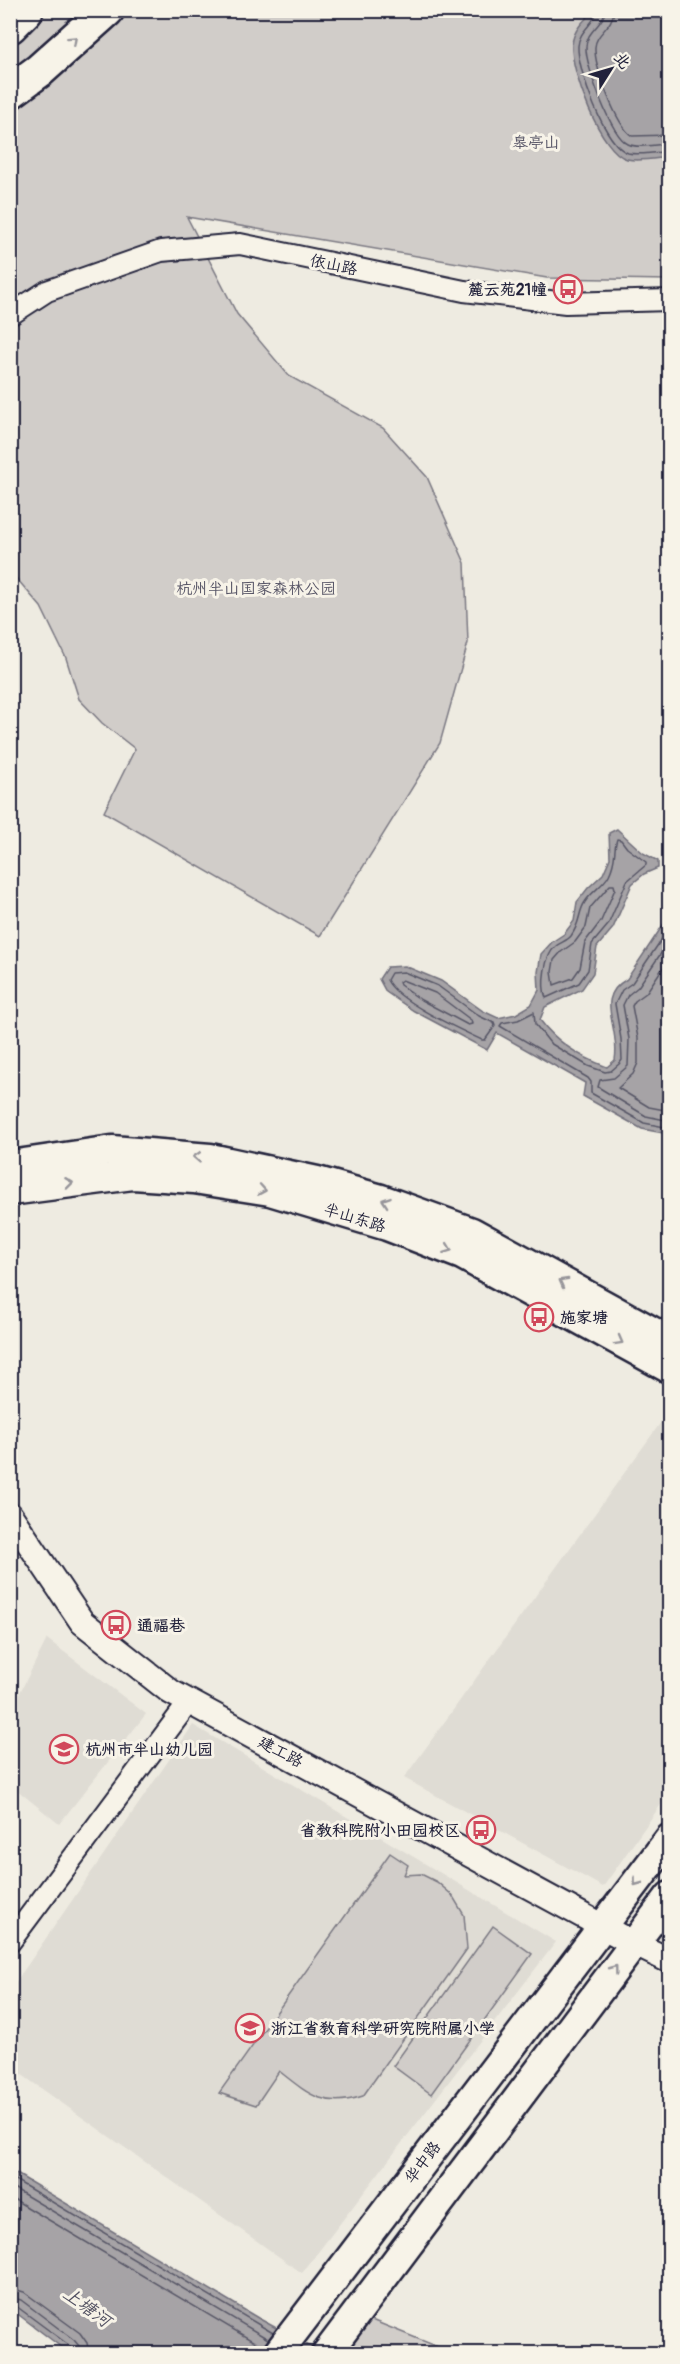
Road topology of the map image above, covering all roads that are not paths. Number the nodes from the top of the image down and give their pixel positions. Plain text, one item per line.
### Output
1 (26, 10) edge
2 (107, 10) edge
3 (10, 26) edge
4 (40, 70) junction
5 (10, 92) edge
6 (10, 100) edge
7 (669, 300) edge
8 (10, 315) edge
9 (10, 1165) edge
10 (10, 1191) edge
11 (669, 1341) edge
12 (669, 1369) edge
13 (10, 1515) edge
14 (189, 1702) junction
15 (669, 1838) edge
16 (669, 1896) edge
17 (604, 1926) junction
18 (10, 1942) edge
19 (633, 1944) junction
20 (669, 1961) edge
21 (569, 1973) junction
22 (595, 1995) junction
23 (489, 2101) junction
24 (295, 2341) edge
25 (322, 2352) edge
26 (278, 2354) edge

1 - 3 highway
4 -> 2 highway
4 - 5 highway
4 - 6 highway
7 - 8 street, 依山路
11 -> 9 main road, 半山东路
10 -> 12 main road, 半山东路
13 - 14 street, 建工路
14 - 17 street, 建工路
14 - 18 street
15 -> 17 main road, 华中路
16 - 19 main road, 华中路
17 - 19 street, 建工路
17 - 21 main road, 华中路
19 - 20 street
22 -> 19 main road, 华中路
21 - 23 main road, 华中路
21 - 24 main road, 华中路
22 - 23 main road, 华中路
22 - 25 main road, 华中路
23 - 24 main road, 华中路
23 - 25 main road, 华中路
24 - 26 main road, 华中路

